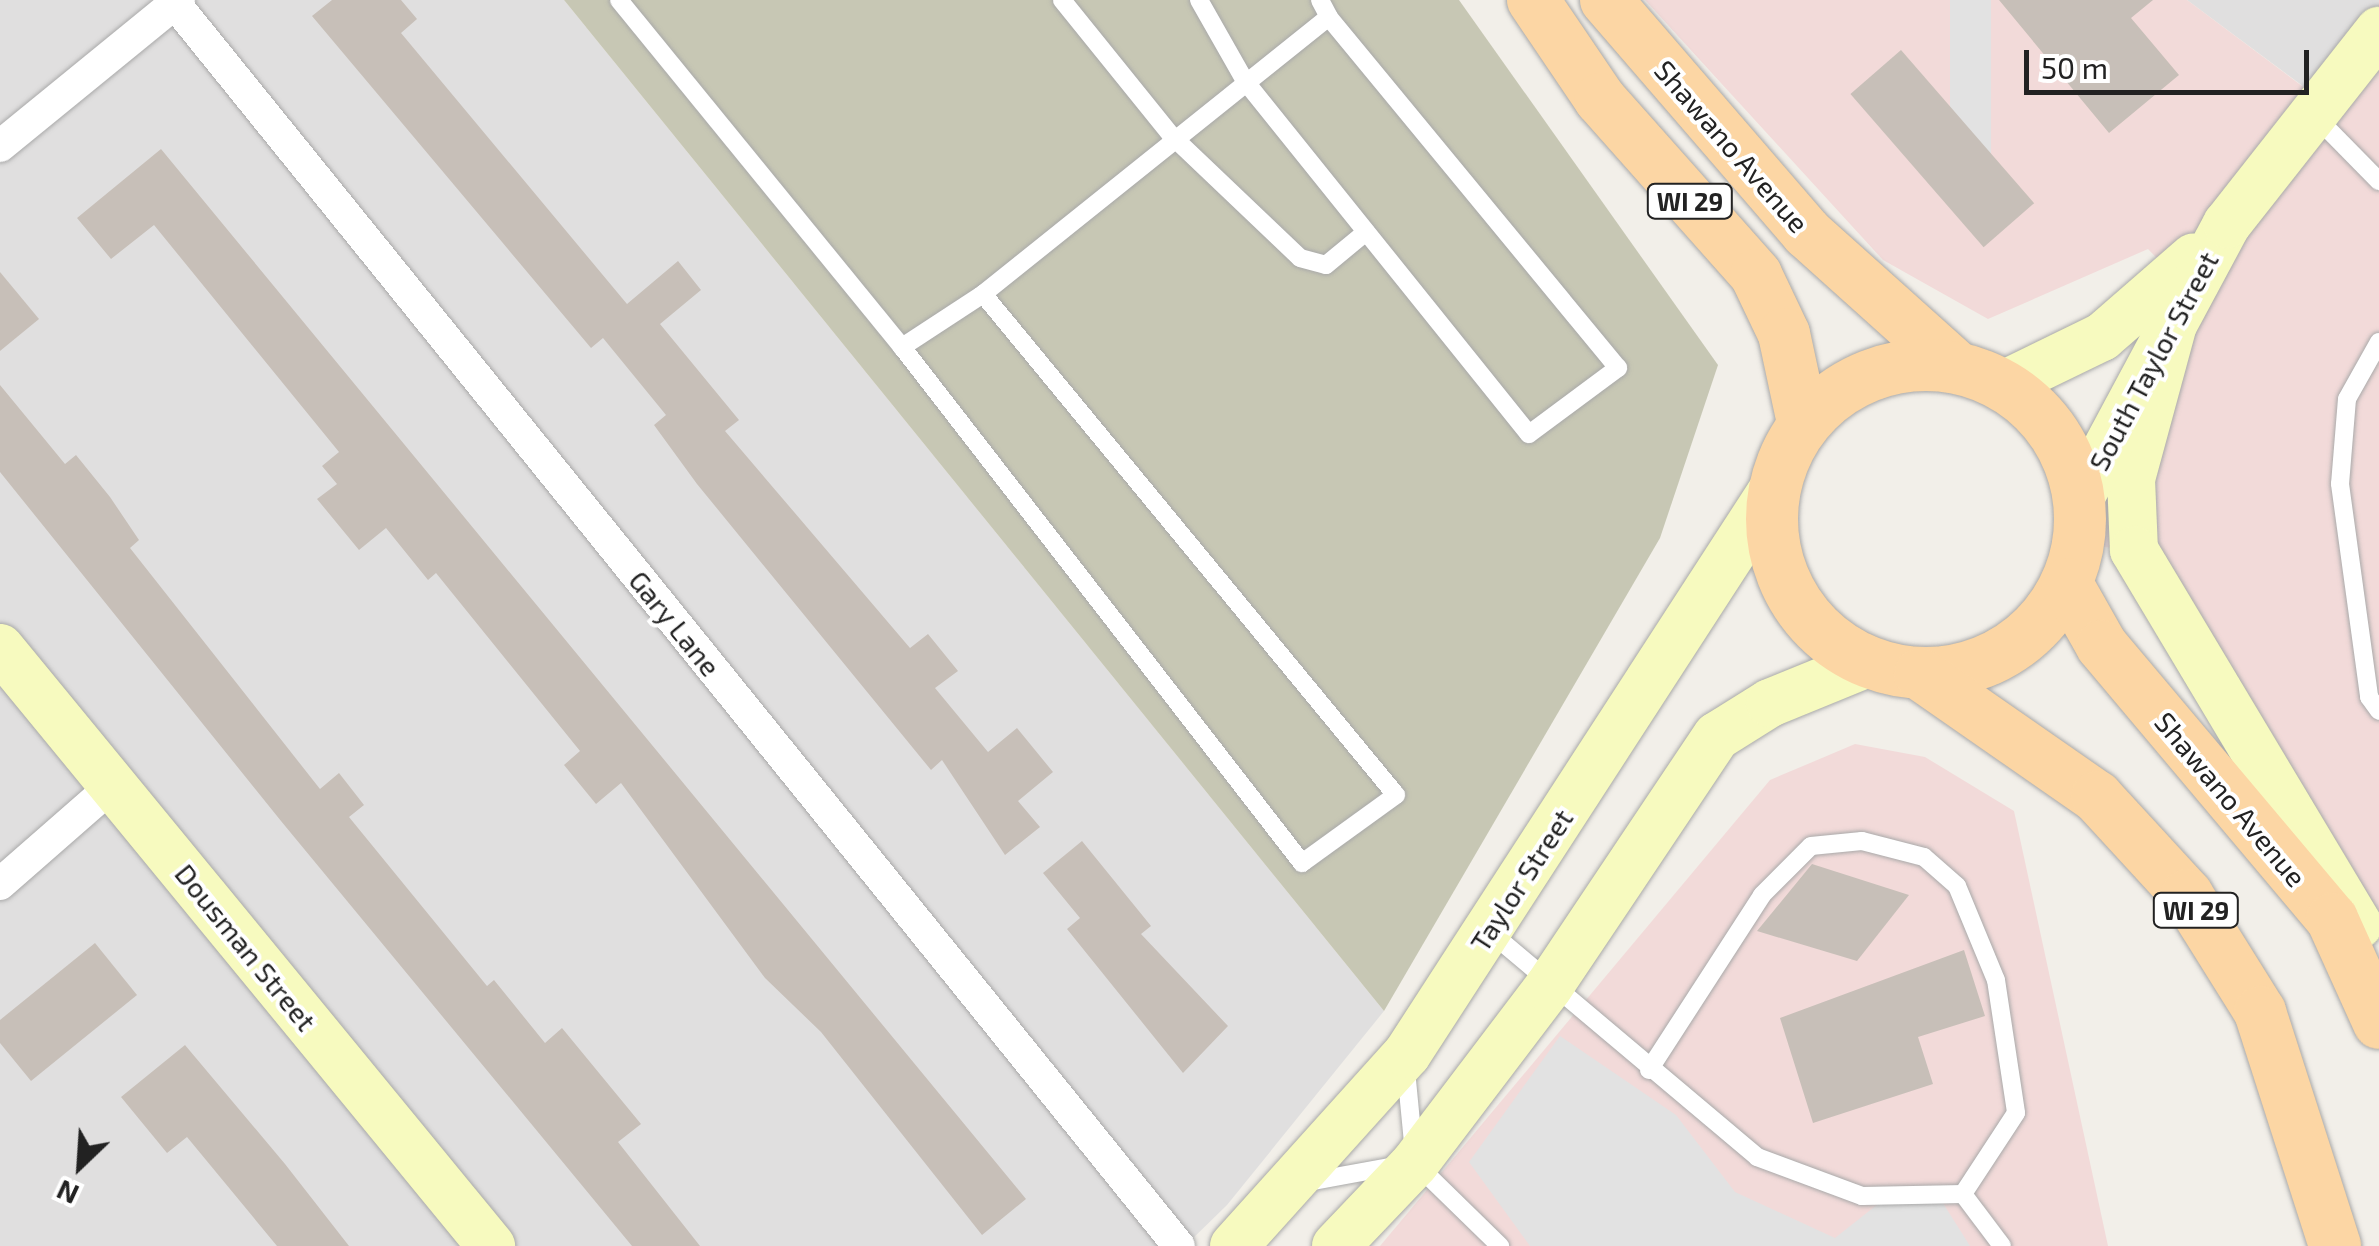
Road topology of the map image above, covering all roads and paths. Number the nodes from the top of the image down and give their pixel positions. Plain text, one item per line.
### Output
1 (619, 0) edge
2 (1062, 0) edge
3 (1199, 0) edge
4 (1533, 0) edge
5 (1606, 0) edge
6 (175, 1) edge
7 (1325, 8) edge
8 (2379, 31) edge
9 (1245, 80) junction
10 (2314, 114) junction
11 (1170, 136) junction
12 (0, 146) edge
13 (2379, 181) edge
14 (2228, 224) junction
15 (1366, 232) junction
16 (983, 294) junction
17 (2175, 317) junction
18 (2379, 342) edge
19 (902, 347) junction
20 (1955, 366) junction
21 (2003, 385) junction
22 (1804, 423) junction
23 (1774, 488) junction
24 (2080, 498) junction
25 (2067, 584) junction
26 (0, 648) edge
27 (1868, 664) junction
28 (1920, 674) junction
29 (2379, 710) edge
30 (113, 785) junction
31 (0, 884) edge
32 (1489, 930) junction
33 (2379, 962) edge
34 (1548, 988) junction
35 (2379, 1023) edge
36 (1407, 1054) junction
37 (1650, 1070) junction
38 (1416, 1162) junction
39 (1963, 1194) junction
40 (1280, 1196) junction
41 (491, 1246) edge
42 (1178, 1246) edge
43 (1234, 1246) edge
44 (1336, 1246) edge
45 (1500, 1246) edge
46 (2002, 1246) edge
47 (2335, 1246) edge

1 - 19 lane
2 - 11 lane
3 - 9 lane
4 - 22 main road, WI 29
5 - 20 main road, Shawano Avenue / WI 29
6 - 12 street
6 - 42 street, Gary Lane
7 - 9 lane
7 - 15 lane
8 - 10 street, South Taylor Street
9 - 11 lane
9 - 15 lane
10 - 13 lane
10 - 14 street, South Taylor Street
11 - 15 lane
11 - 16 lane
14 - 17 street, South Taylor Street
14 - 21 street, South Taylor Street
16 - 19 lane
16 - 19 lane
17 - 24 street, South Taylor Street
17 - 33 street
18 - 29 lane
20 - 21 main road, WI 29
20 - 22 main road, WI 29
21 - 24 main road, WI 29
22 - 23 main road, WI 29
23 - 27 main road, WI 29
23 - 32 street, Taylor Street
24 - 25 main road
25 - 28 main road, WI 29
25 - 35 main road, Shawano Avenue
26 - 30 street, Dousman Street
27 - 28 main road, WI 29
27 - 34 street
28 - 47 main road, WI 29
30 - 31 street
30 - 41 street, Dousman Street
32 - 34 lane
32 - 36 street, Taylor Street
34 - 37 lane
34 - 38 street
36 - 38 lane
36 - 40 street, Taylor Street
37 - 39 lane
37 - 39 lane
38 - 40 lane
38 - 44 street
38 - 45 lane
39 - 46 lane
40 - 43 street, Taylor Street

